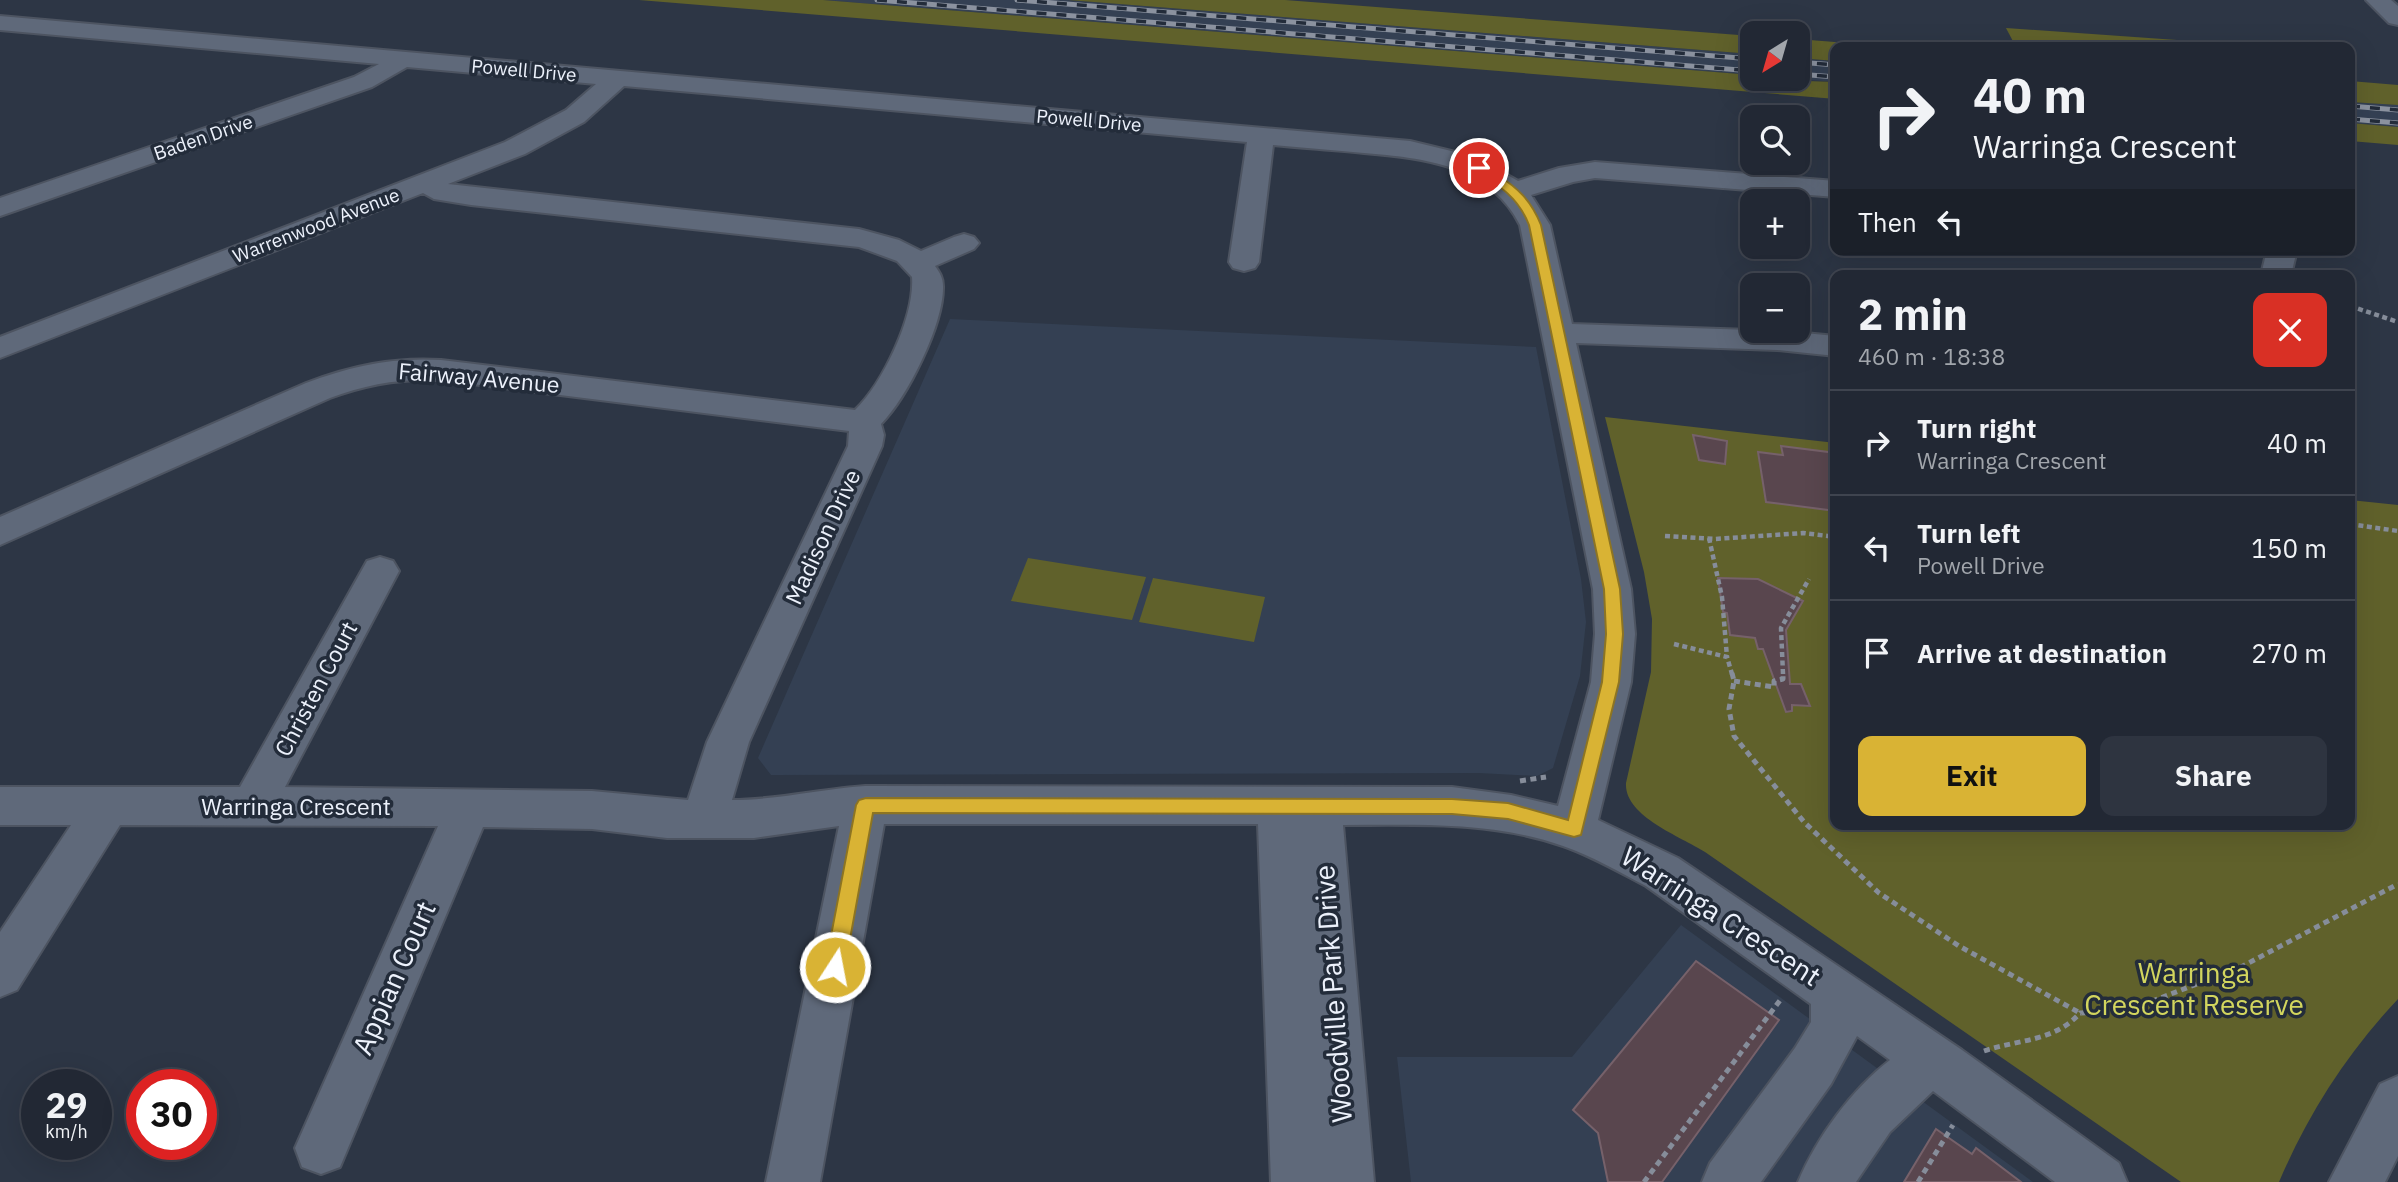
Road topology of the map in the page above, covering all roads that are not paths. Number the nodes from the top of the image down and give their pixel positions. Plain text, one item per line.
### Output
1 (2378, 0) edge
2 (2397, 18) edge
3 (0, 23) edge
4 (403, 58) junction
5 (618, 78) junction
6 (1261, 136) junction
7 (424, 183) junction
8 (1830, 189) edge
9 (1515, 191) junction
10 (0, 207) edge
11 (964, 243) dead end
12 (917, 262) junction
13 (1244, 262) dead end
14 (1558, 333) junction
15 (1830, 346) edge
16 (0, 348) edge
17 (863, 422) junction
18 (0, 532) edge
19 (380, 571) dead end
20 (708, 804) junction
21 (0, 806) edge
22 (1299, 806) junction
23 (252, 807) junction
24 (844, 807) junction
25 (107, 808) junction
26 (468, 809) junction
27 (1574, 829) junction
28 (0, 974) edge
29 (1835, 992) junction
30 (1939, 1065) junction
31 (2398, 1102) edge
32 (321, 1148) dead end
33 (793, 1182) edge
34 (1298, 1182) edge
35 (1347, 1182) edge
36 (1729, 1182) edge
37 (1825, 1182) edge
38 (2100, 1182) edge
39 (2356, 1182) edge

1 - 2 street
3 - 4 street, Powell Drive
4 - 5 street, Powell Drive
4 - 10 street, Baden Drive
5 - 6 street, Powell Drive
5 - 7 street, Warrenwood Avenue
6 - 9 street, Powell Drive
6 - 13 street
7 - 12 street
7 - 16 street, Warrenwood Avenue
8 - 9 street
9 - 14 street, Powell Drive
11 - 12 street
12 - 17 street
14 - 15 street
14 - 27 street, Powell Drive
17 - 18 street, Fairway Avenue
17 - 20 street, Madison Drive
19 - 23 street, Christen Court
20 - 24 street, Warringa Crescent
20 - 26 street, Warringa Crescent
21 - 25 street, Warringa Crescent
22 - 24 street, Warringa Crescent
22 - 27 street, Warringa Crescent
22 - 34 street, Woodville Park Drive
22 - 35 street, Woodville Park Drive
23 - 25 street, Warringa Crescent
23 - 26 street, Warringa Crescent
24 - 33 street
25 - 28 street
26 - 32 street, Appian Court
27 - 29 street, Warringa Crescent
29 - 30 street, Warringa Crescent
29 - 36 street
30 - 37 street
30 - 38 street, Warringa Crescent
31 - 39 street

